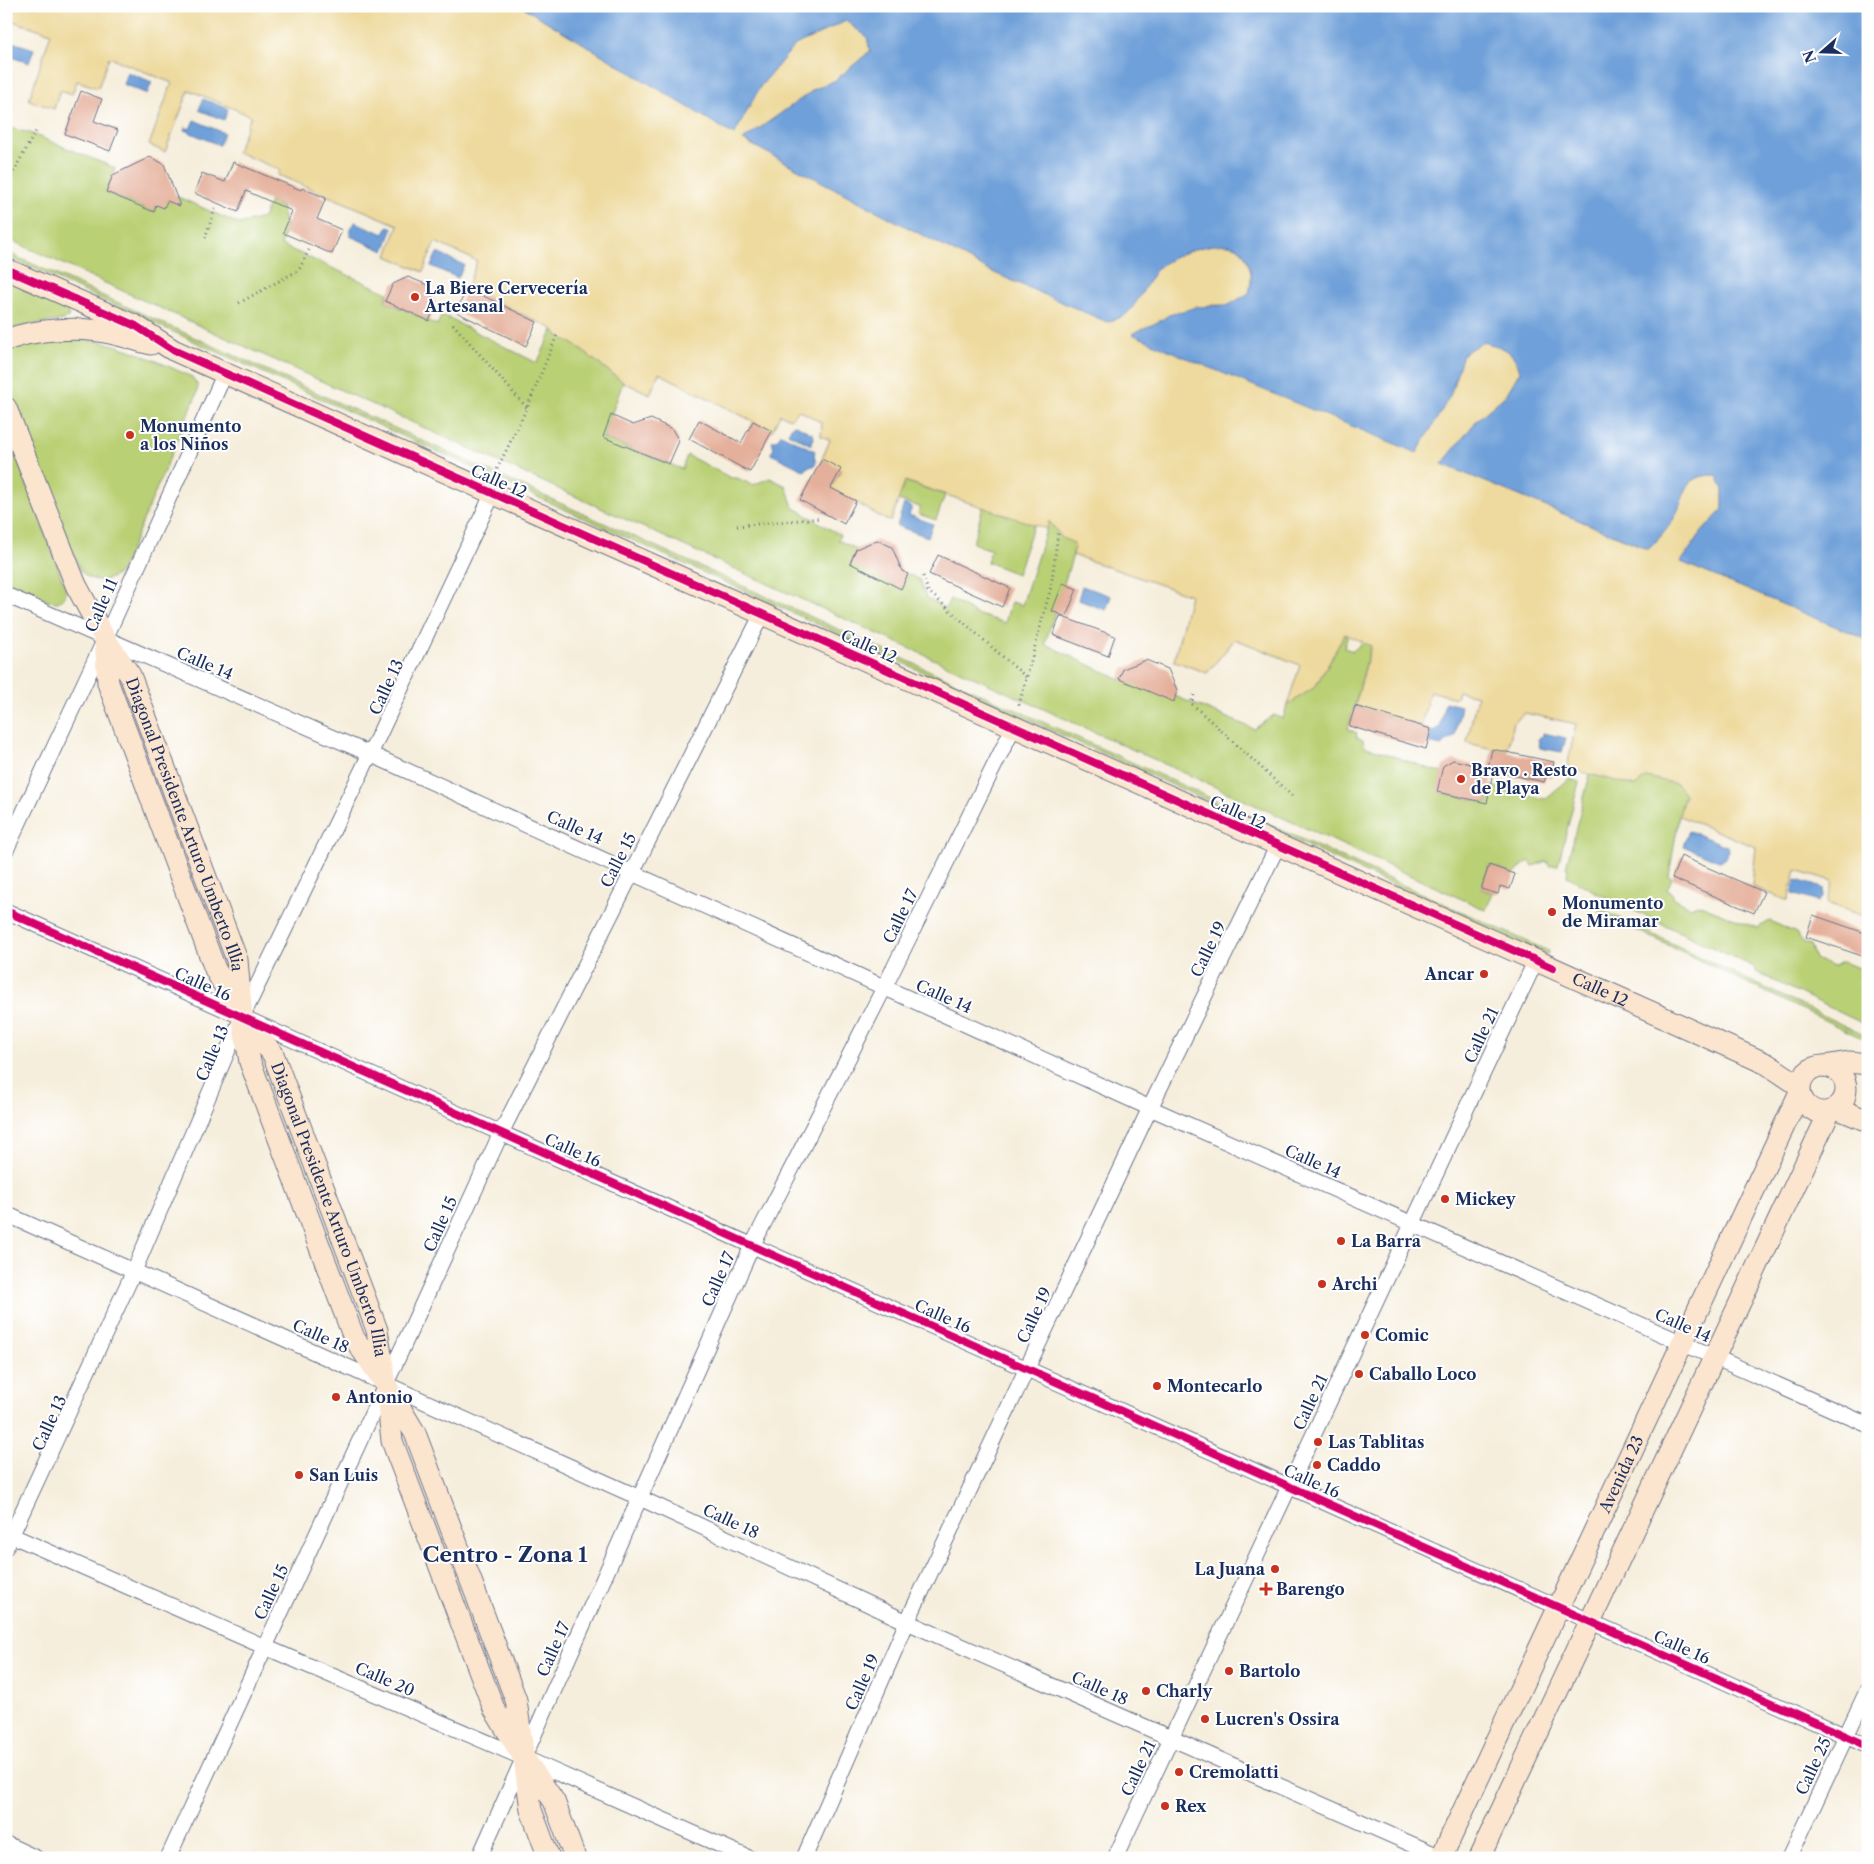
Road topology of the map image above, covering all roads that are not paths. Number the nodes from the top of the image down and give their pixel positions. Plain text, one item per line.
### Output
1 (6, 269) edge
2 (6, 340) edge
3 (173, 350) junction
4 (225, 373) junction
5 (6, 408) edge
6 (493, 493) junction
7 (6, 595) edge
8 (762, 614) junction
9 (106, 639) junction
10 (1014, 726) junction
11 (370, 754) junction
12 (1278, 845) junction
13 (6, 850) edge
14 (632, 872) junction
15 (6, 911) edge
16 (1536, 960) junction
17 (884, 988) junction
18 (242, 1017) junction
19 (1768, 1064) junction
20 (1868, 1064) edge
21 (1820, 1066) junction
22 (1800, 1089) junction
23 (1150, 1108) junction
24 (1833, 1109) junction
25 (1868, 1121) edge
26 (501, 1133) junction
27 (6, 1214) edge
28 (1412, 1223) junction
29 (752, 1246) junction
30 (134, 1271) junction
31 (1682, 1344) junction
32 (1713, 1358) junction
33 (1028, 1369) junction
34 (386, 1385) junction
35 (1868, 1425) edge
36 (1289, 1486) junction
37 (640, 1498) junction
38 (8, 1539) edge
39 (1558, 1607) junction
40 (1590, 1621) junction
41 (907, 1622) junction
42 (265, 1648) junction
43 (1868, 1689) edge
44 (1846, 1736) junction
45 (1171, 1739) junction
46 (1868, 1746) edge
47 (524, 1758) junction
48 (6, 1844) edge
49 (36, 1858) edge
50 (168, 1858) edge
51 (479, 1858) edge
52 (549, 1858) edge
53 (575, 1858) edge
54 (749, 1858) edge
55 (804, 1858) edge
56 (1115, 1858) edge
57 (1441, 1858) edge
58 (1479, 1858) edge
59 (1789, 1858) edge

1 - 3 main road
2 - 3 main road
3 - 4 main road, Calle 12
4 - 6 main road, Calle 12
4 - 9 street, Calle 11
5 - 9 main road, Diagonal Presidente Arturo Umberto Illia
6 - 8 main road, Calle 12
6 - 11 street, Calle 13
7 - 9 street, Calle 14
8 - 10 main road, Calle 12
8 - 14 street, Calle 15
9 - 11 street, Calle 14
9 - 13 street, Calle 11
9 - 18 main road, Diagonal Presidente Arturo Umberto Illia
10 - 12 main road, Calle 12
10 - 17 street, Calle 17
11 - 14 street, Calle 14
11 - 18 street, Calle 13
12 - 16 main road, Calle 12
12 - 23 street, Calle 19
14 - 17 street, Calle 14
14 - 26 street, Calle 15
15 - 18 street, Calle 16
16 - 19 main road, Calle 12
16 - 28 street, Calle 21
17 - 23 street, Calle 14
17 - 29 street, Calle 17
18 - 26 street, Calle 16
18 - 30 street, Calle 13
18 - 34 main road, Diagonal Presidente Arturo Umberto Illia
19 - 21 main road, Calle 12
19 - 22 main road, Calle 12
20 - 21 main road, Calle 12
21 - 22 main road
21 - 24 main road
22 - 24 main road
22 - 31 main road, Avenida 23
23 - 28 street, Calle 14
23 - 33 street, Calle 19
24 - 25 main road
24 - 32 main road
26 - 29 street, Calle 16
26 - 34 street, Calle 15
27 - 30 street, Calle 18
28 - 31 street, Calle 14
28 - 36 street, Calle 21
29 - 33 street, Calle 16
29 - 37 street, Calle 17
30 - 34 street, Calle 18
30 - 38 street, Calle 13
31 - 32 street, Calle 14
31 - 39 main road, Avenida 23
32 - 35 street, Calle 14
32 - 40 main road
33 - 36 street, Calle 16
33 - 41 street, Calle 19
34 - 37 street, Calle 18
34 - 42 street, Calle 15
34 - 47 main road, Diagonal Presidente Arturo Umberto Illia
36 - 39 street, Calle 16
36 - 45 street, Calle 21
37 - 41 street, Calle 18
37 - 47 street, Calle 17
38 - 42 street, Calle 20
39 - 40 street, Calle 16
39 - 57 main road, Avenida 23
40 - 44 street, Calle 16
40 - 58 main road
41 - 45 street, Calle 18
41 - 55 street, Calle 19
42 - 47 street, Calle 20
42 - 50 street, Calle 15
43 - 44 street, Calle 25
44 - 46 street, Calle 16
44 - 59 street, Calle 25
45 - 56 street, Calle 21
45 - 57 street, Calle 18
47 - 51 street, Calle 17
47 - 52 main road, Diagonal Presidente Arturo Umberto Illia
47 - 53 main road, Diagonal Presidente Arturo Umberto Illia
47 - 54 street, Calle 20
48 - 49 street

